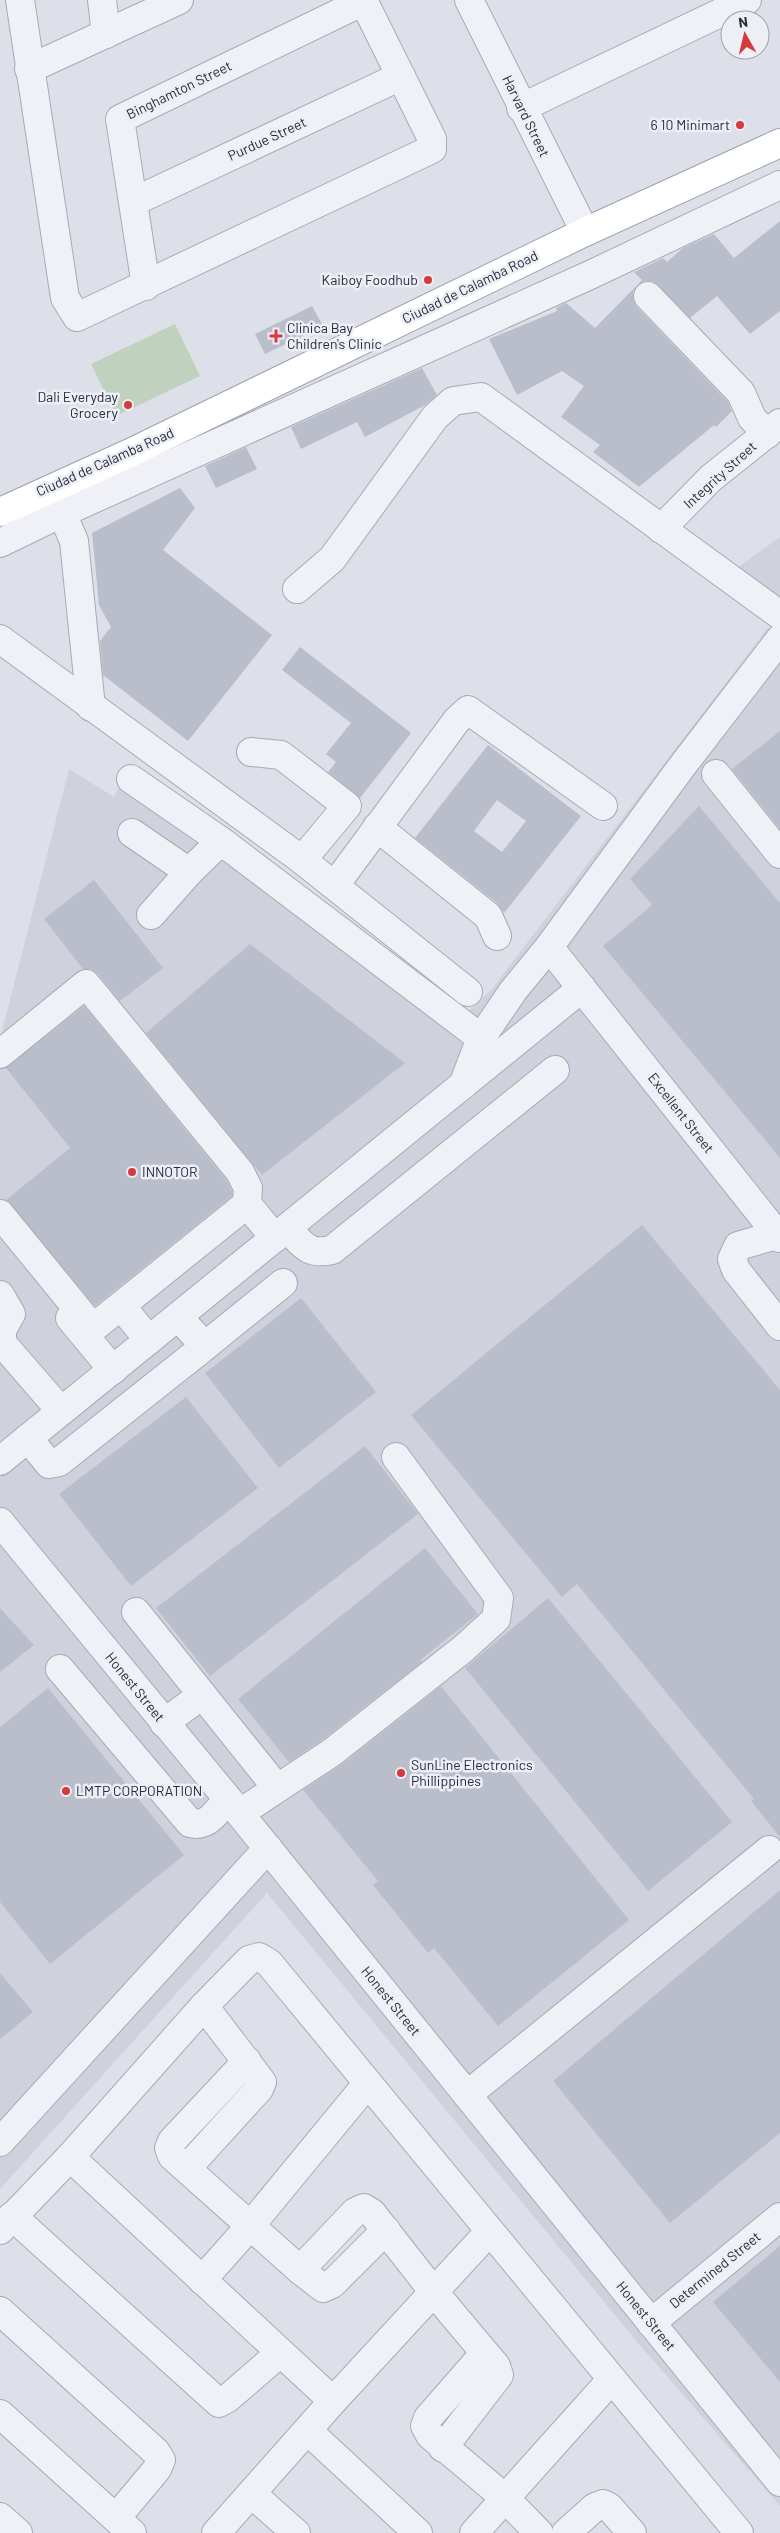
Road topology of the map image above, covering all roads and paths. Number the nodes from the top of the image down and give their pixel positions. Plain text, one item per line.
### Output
1 (20, 0) edge
2 (102, 0) edge
3 (180, 0) edge
4 (469, 0) edge
5 (748, 0) edge
6 (364, 1) edge
7 (106, 34) junction
8 (30, 69) junction
9 (401, 76) junction
10 (521, 108) junction
11 (780, 143) edge
12 (780, 185) edge
13 (133, 202) junction
14 (585, 232) junction
15 (146, 286) junction
16 (648, 296) dead end
17 (773, 429) edge
18 (0, 512) edge
19 (62, 513) junction
20 (661, 529) junction
21 (0, 543) edge
22 (296, 589) dead end
23 (780, 615) edge
24 (0, 639) edge
25 (780, 639) edge
26 (90, 706) junction
27 (251, 752) dead end
28 (716, 774) dead end
29 (132, 779) dead end
30 (603, 806) dead end
31 (377, 828) junction
32 (132, 833) dead end
33 (221, 841) junction
34 (780, 854) edge
35 (302, 860) junction
36 (190, 872) junction
37 (335, 885) junction
38 (152, 915) dead end
39 (498, 936) dead end
40 (549, 947) junction
41 (582, 988) junction
42 (468, 992) dead end
43 (481, 1038) junction
44 (0, 1054) edge
45 (554, 1070) dead end
46 (463, 1086) junction
47 (247, 1204) junction
48 (0, 1214) edge
49 (0, 1234) edge
50 (281, 1234) junction
51 (779, 1236) edge
52 (283, 1284) dead end
53 (0, 1295) edge
54 (121, 1306) junction
55 (178, 1317) junction
56 (780, 1326) edge
57 (149, 1340) junction
58 (205, 1346) junction
59 (105, 1375) junction
60 (61, 1411) junction
61 (122, 1412) junction
62 (28, 1438) junction
63 (2, 1455) edge
64 (396, 1457) dead end
65 (0, 1522) edge
66 (136, 1612) dead end
67 (60, 1669) dead end
68 (202, 1695) junction
69 (164, 1723) junction
70 (277, 1788) junction
71 (234, 1806) junction
72 (268, 1848) junction
73 (769, 1850) dead end
74 (204, 2006) junction
75 (367, 2084) junction
76 (467, 2094) junction
77 (0, 2142) edge
78 (70, 2158) junction
79 (780, 2217) edge
80 (6, 2223) edge
81 (250, 2226) junction
82 (489, 2232) junction
83 (202, 2280) junction
84 (433, 2291) junction
85 (0, 2311) edge
86 (651, 2323) junction
87 (280, 2353) junction
88 (611, 2380) junction
89 (332, 2402) junction
90 (0, 2414) edge
91 (308, 2431) junction
92 (780, 2482) edge
93 (252, 2494) junction
94 (505, 2498) junction
95 (0, 2517) edge
96 (124, 2526) edge
97 (625, 2531) edge
98 (18, 2533) edge
99 (216, 2533) edge
100 (296, 2533) edge
101 (418, 2533) edge
102 (474, 2533) edge
103 (539, 2533) edge
104 (566, 2533) edge
105 (738, 2533) edge

1 - 8 street
2 - 7 street
3 - 7 street
4 - 10 street, Harvard Street
5 - 10 street
6 - 9 street
6 - 13 street, Binghamton Street
7 - 8 street
8 - 15 street
9 - 13 street, Purdue Street
9 - 15 street
10 - 14 street, Harvard Street
11 - 14 main road, Ciudad de Calamba Road
12 - 19 street
13 - 15 street, Binghamton Street
14 - 18 main road, Ciudad de Calamba Road
16 - 17 street
17 - 20 street, Integrity Street
19 - 21 street
19 - 26 street
20 - 22 street
20 - 23 street
24 - 26 street
25 - 40 street
26 - 35 street
27 - 35 street
28 - 34 street
29 - 33 street
30 - 31 street
31 - 37 street
31 - 39 street
32 - 36 street
33 - 36 street
33 - 43 street
35 - 37 street
36 - 38 street
37 - 42 street
40 - 41 street, Excellent Street
40 - 43 street
41 - 46 street
41 - 51 street, Excellent Street
43 - 46 street
44 - 47 street
45 - 50 street
46 - 50 street
47 - 50 street
47 - 54 street
48 - 54 street
49 - 59 street
50 - 55 street
51 - 56 street
52 - 58 street
53 - 60 street
54 - 57 street
55 - 57 street
55 - 58 street
57 - 59 street
58 - 61 street
59 - 60 street
59 - 61 street
60 - 62 street
61 - 62 street
62 - 63 street
64 - 70 street
65 - 69 street, Honest Street
66 - 68 street
67 - 71 street
68 - 69 street
68 - 70 street
69 - 71 street, Honest Street
70 - 71 street
71 - 72 street, Honest Street
72 - 76 street, Honest Street
72 - 77 street
73 - 76 street
74 - 75 street
74 - 78 street
74 - 81 street
75 - 81 street
75 - 82 street
76 - 86 street, Honest Street
78 - 80 street
78 - 83 street
79 - 86 street, Determined Street
80 - 87 street
81 - 83 street
81 - 84 street
82 - 84 street
82 - 88 street
83 - 87 street
84 - 89 street
84 - 94 street
85 - 96 street
86 - 92 street, Honest Street
87 - 89 street
88 - 94 street
88 - 105 street
89 - 91 street
90 - 96 street
91 - 93 street
91 - 101 street
93 - 99 street
93 - 100 street
94 - 102 street
94 - 103 street
95 - 98 street
97 - 104 street

